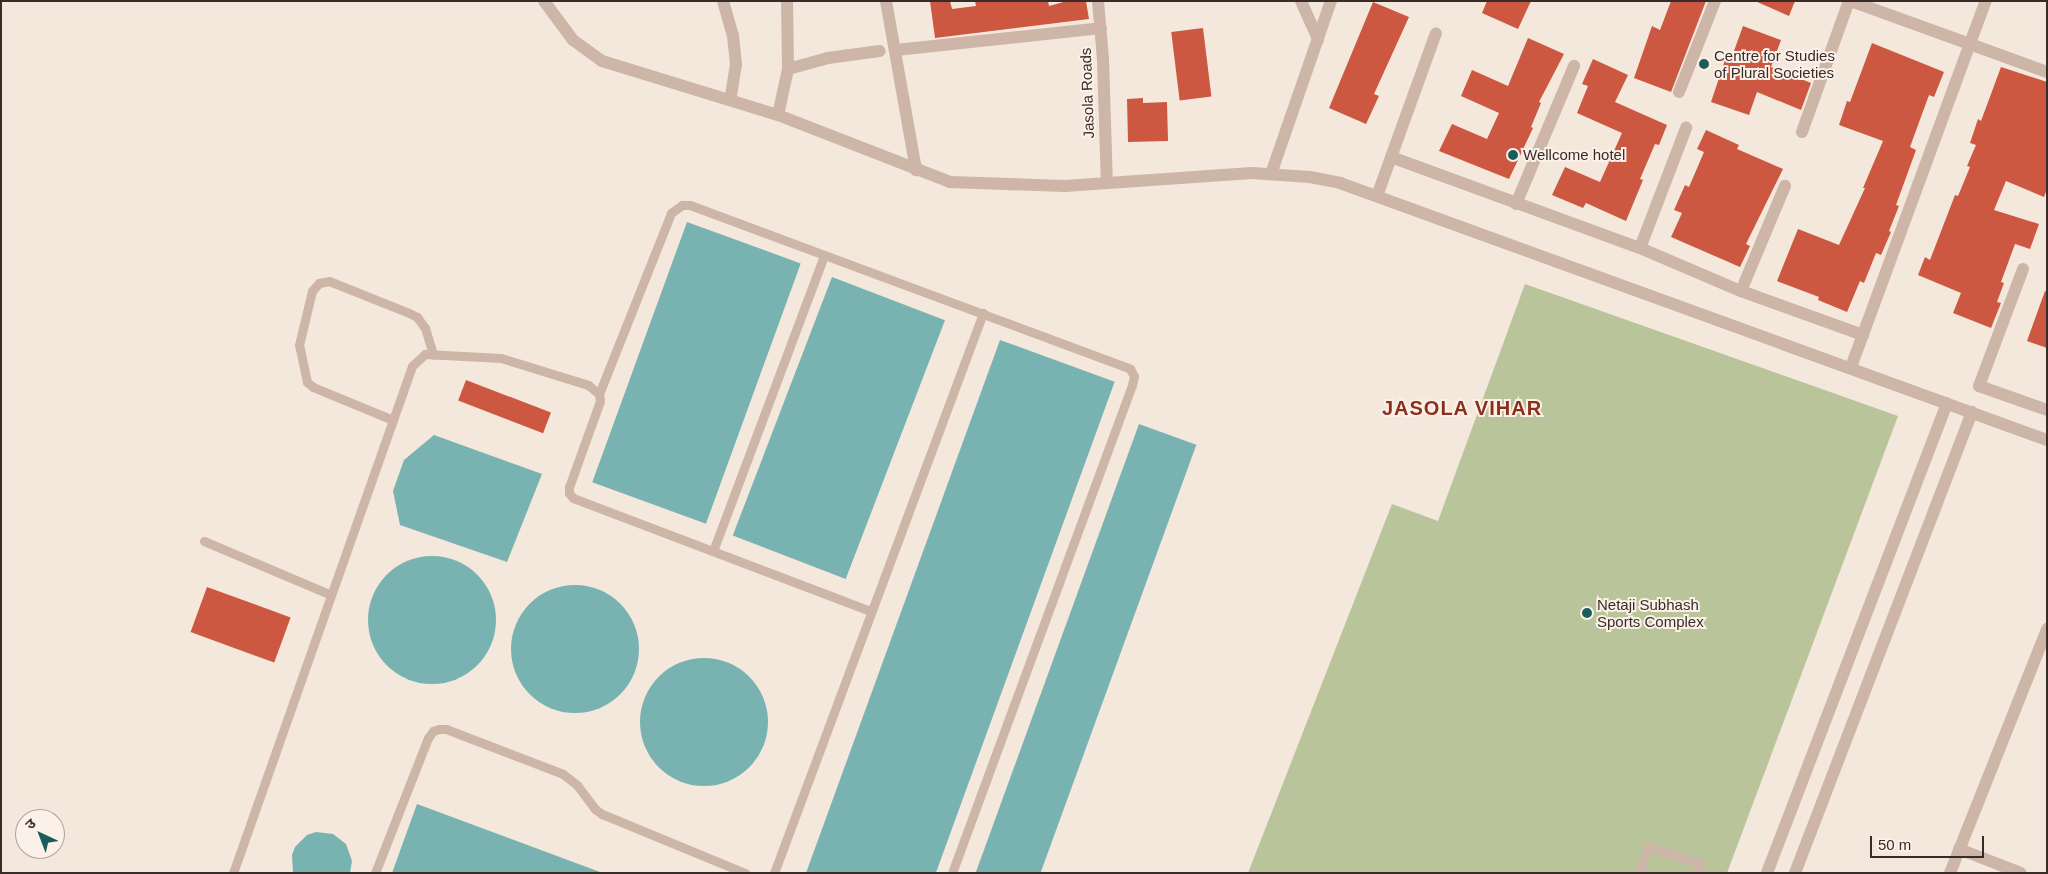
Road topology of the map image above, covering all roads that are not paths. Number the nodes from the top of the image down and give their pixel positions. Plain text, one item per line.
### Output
1 (544, 1) edge
2 (723, 1) edge
3 (787, 1) edge
4 (886, 1) edge
5 (1098, 1) edge
6 (1301, 1) edge
7 (1331, 1) edge
8 (1714, 1) edge
9 (1850, 1) edge
10 (1986, 1) edge
11 (1101, 28) junction
12 (1436, 33) dead end
13 (1318, 39) junction
14 (1970, 45) junction
15 (896, 50) junction
16 (880, 51) dead end
17 (1574, 66) dead end
18 (788, 69) junction
19 (2047, 72) edge
20 (1679, 92) dead end
21 (730, 100) junction
22 (778, 115) junction
23 (1686, 128) dead end
24 (1802, 132) dead end
25 (1391, 157) junction
26 (916, 170) junction
27 (1271, 174) junction
28 (1106, 183) junction
29 (1785, 186) dead end
30 (1377, 196) junction
31 (1516, 204) junction
32 (1640, 248) junction
33 (824, 255) junction
34 (2024, 269) dead end
35 (1741, 291) junction
36 (982, 313) junction
37 (1862, 335) junction
38 (433, 355) junction
39 (1850, 368) junction
40 (599, 394) junction
41 (1947, 403) junction
42 (2047, 410) edge
43 (1972, 412) junction
44 (394, 420) junction
45 (2047, 440) edge
46 (204, 541) dead end
47 (713, 551) junction
48 (331, 595) junction
49 (870, 611) junction
50 (2047, 629) edge
51 (1960, 849) junction
52 (233, 873) edge
53 (375, 873) edge
54 (745, 873) edge
55 (774, 873) edge
56 (952, 873) edge
57 (1639, 873) edge
58 (1697, 873) edge
59 (1767, 873) edge
60 (1795, 873) edge
61 (1950, 873) edge
62 (2021, 873) edge

1 - 21 street
2 - 21 street
3 - 18 street
4 - 15 street
5 - 11 street, Jasola Roads
6 - 13 street
7 - 13 street
8 - 20 street
9 - 14 street
9 - 24 street
10 - 14 street
11 - 15 street
11 - 28 street, Jasola Roads
12 - 25 street
13 - 27 street
14 - 19 street
14 - 37 street
15 - 26 street
16 - 18 street
17 - 31 street
18 - 22 street
21 - 22 street
22 - 26 street
23 - 32 street
25 - 30 street
25 - 31 street
26 - 28 street
27 - 28 street
27 - 30 street
29 - 35 street
30 - 39 street
31 - 32 street
32 - 35 street
33 - 36 lane
33 - 40 lane
33 - 47 lane
34 - 42 street
35 - 37 street
36 - 49 lane
36 - 56 lane
37 - 39 street
38 - 40 lane
38 - 44 lane
38 - 44 lane
39 - 41 street
40 - 47 lane
41 - 43 street
41 - 59 street
43 - 45 street
43 - 60 street
44 - 48 lane
46 - 48 lane
47 - 49 lane
48 - 52 lane
49 - 55 lane
50 - 51 street
51 - 61 street
51 - 62 street
53 - 54 lane
57 - 58 lane

